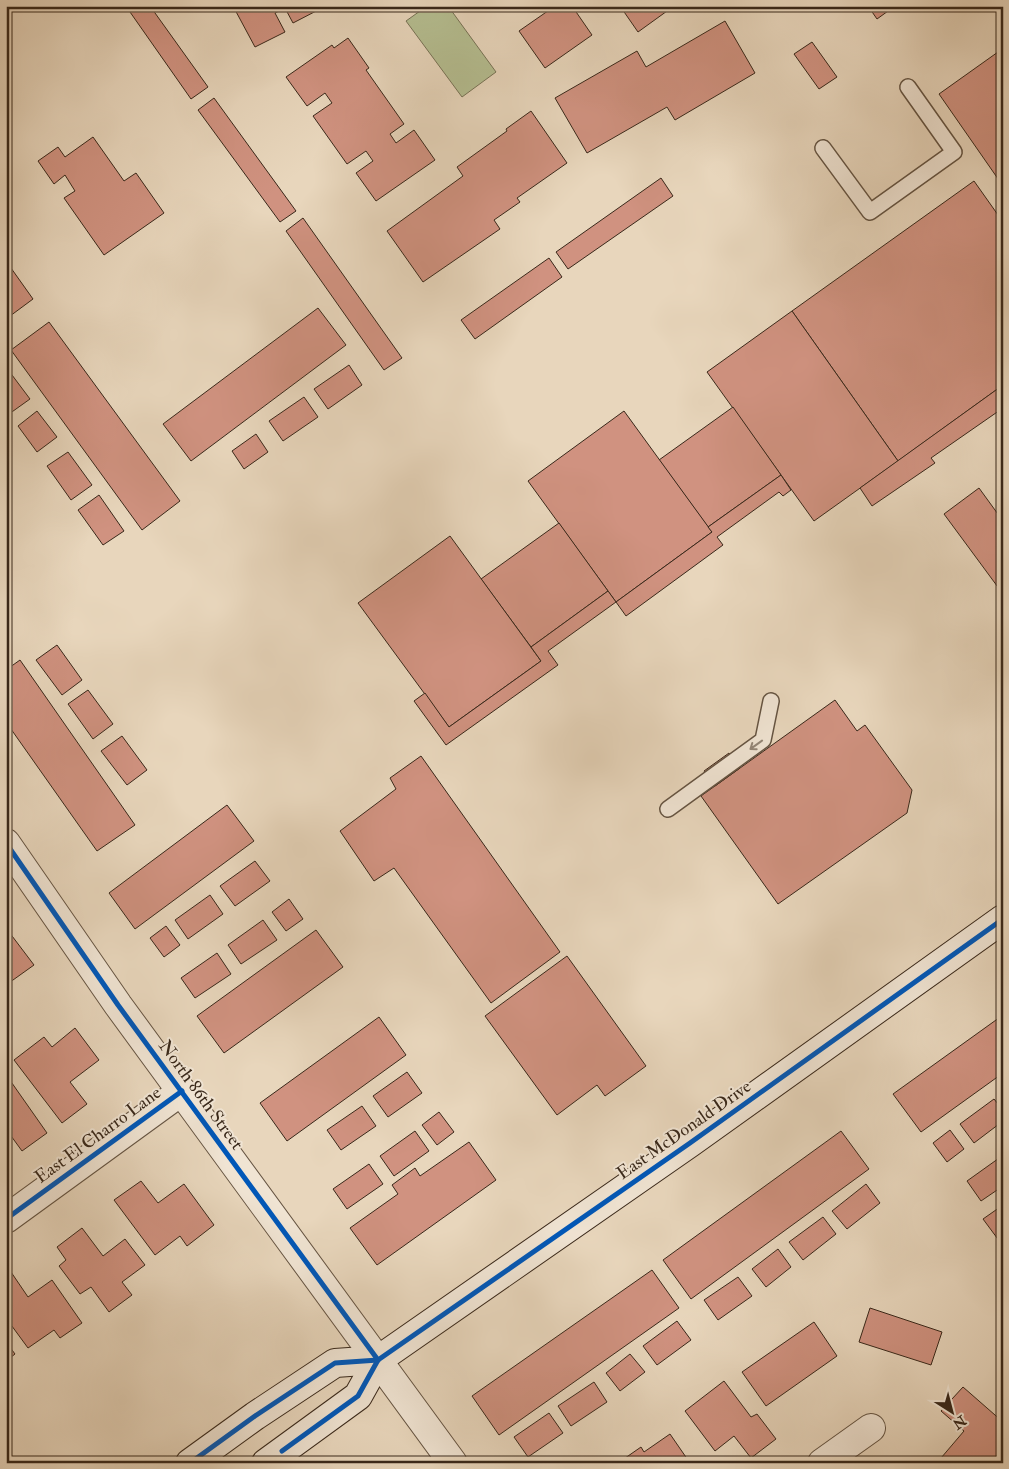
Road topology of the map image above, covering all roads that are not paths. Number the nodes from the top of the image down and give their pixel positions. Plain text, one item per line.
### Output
1 (908, 86) dead end
2 (823, 148) dead end
3 (772, 701) dead end
4 (668, 808) dead end
5 (6, 843) edge
6 (1003, 919) edge
7 (182, 1091) junction
8 (6, 1219) edge
9 (378, 1360) junction
10 (870, 1428) dead end
11 (190, 1463) edge
12 (266, 1463) edge
13 (453, 1463) edge
14 (822, 1463) edge

1 - 2 lane
3 -> 4 lane
5 - 7 main road, North 86th Street
6 - 9 main road, East McDonald Drive
7 - 8 main road, East El Charro Lane
7 - 9 main road, North 86th Street
9 - 11 main road
9 - 12 main road, East McDonald Drive
9 - 13 main road, North 86th Street
10 - 14 main road

